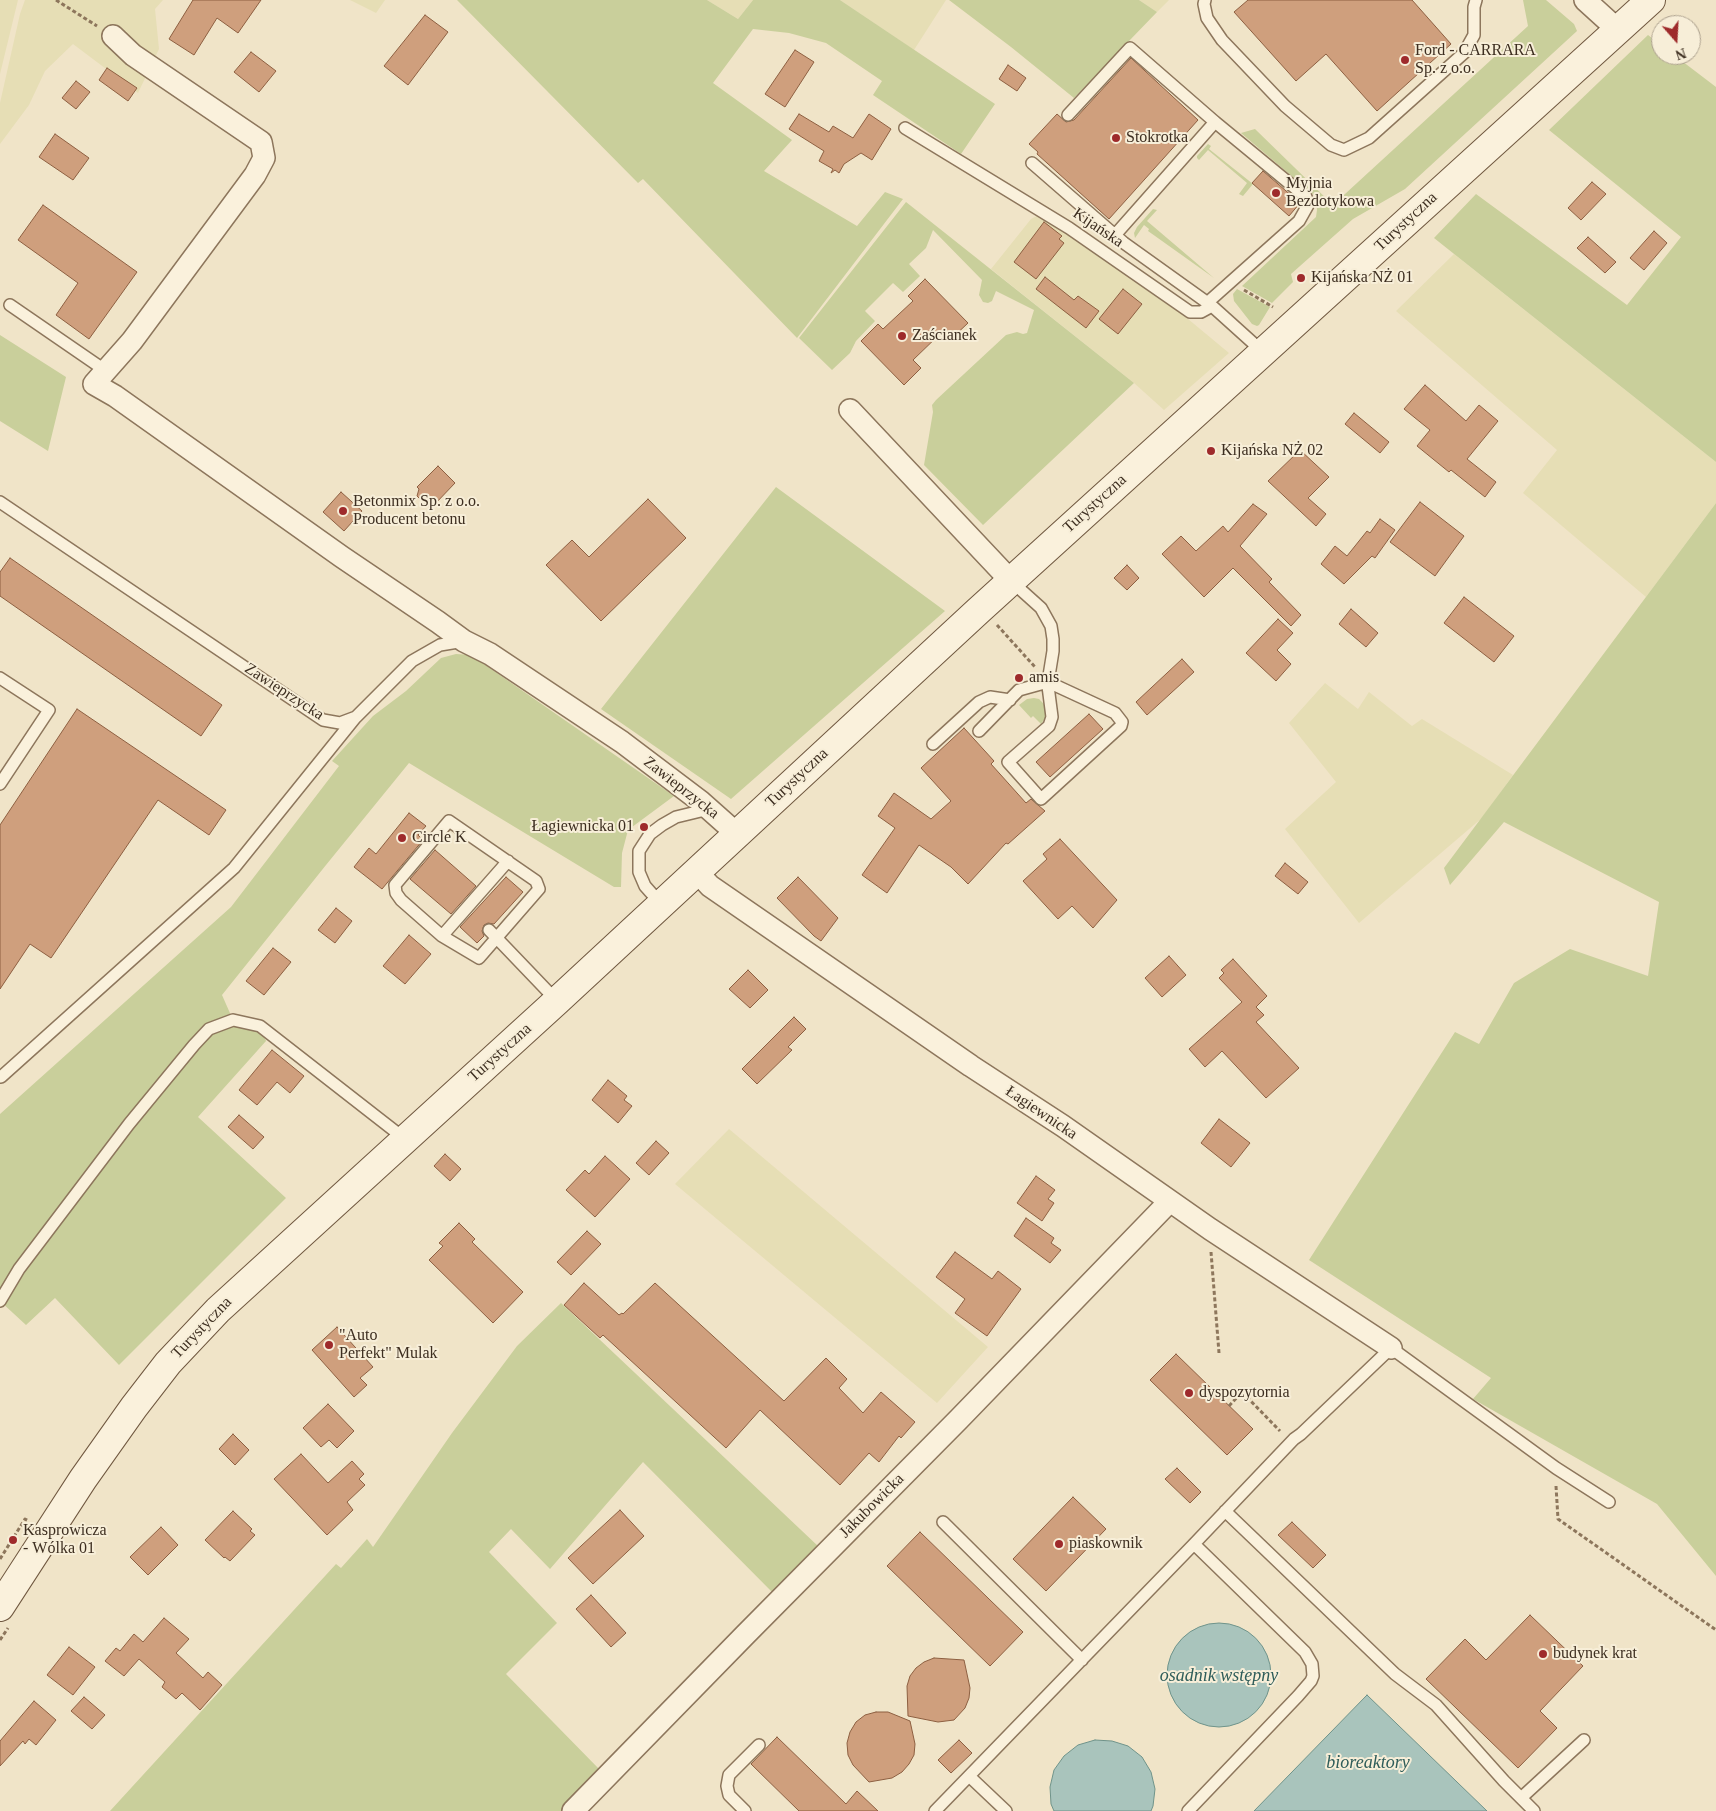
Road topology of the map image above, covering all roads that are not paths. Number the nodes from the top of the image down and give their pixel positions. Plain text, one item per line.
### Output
1 (1205, 0) edge
2 (1476, 0) edge
3 (1585, 0) edge
4 (1651, 0) edge
5 (1618, 30) junction
6 (113, 36) road end
7 (1068, 115) dead end
8 (1215, 122) junction
9 (905, 128) dead end
10 (1032, 163) dead end
11 (1115, 235) junction
12 (1210, 304) junction
13 (10, 305) dead end
14 (1264, 352) junction
15 (106, 372) junction
16 (850, 410) dead end
17 (0, 502) edge
18 (1011, 581) junction
19 (464, 641) junction
20 (0, 678) edge
21 (1048, 682) junction
22 (1010, 700) junction
23 (356, 717) junction
24 (979, 732) dead end
25 (933, 744) dead end
26 (0, 784) edge
27 (709, 810) junction
28 (736, 833) junction
29 (508, 862) junction
30 (696, 872) junction
31 (661, 904) junction
32 (493, 934) junction
33 (442, 936) junction
34 (557, 1001) junction
35 (0, 1076) edge
36 (405, 1139) junction
37 (1170, 1201) junction
38 (0, 1301) edge
39 (1391, 1348) junction
40 (1609, 1502) dead end
41 (1225, 1511) junction
42 (943, 1522) dead end
43 (1194, 1544) junction
44 (6, 1615) edge
45 (1082, 1660) junction
46 (1584, 1740) dead end
47 (759, 1745) dead end
48 (969, 1776) junction
49 (1521, 1798) junction
50 (573, 1811) edge
51 (745, 1811) edge
52 (935, 1811) edge
53 (1006, 1811) edge
54 (1188, 1811) edge
55 (1534, 1811) edge

1 - 2 lane
3 - 5 street
4 - 5 main road, Turystyczna
5 - 14 main road, Turystyczna
6 - 15 street
7 - 8 lane
8 - 11 lane
8 - 12 lane
9 - 12 lane, Kijańska
10 - 11 lane
11 - 12 lane
12 - 14 lane
13 - 15 lane
14 - 18 main road, Turystyczna
15 - 19 street, Zawieprzycka
16 - 18 street
17 - 23 lane, Zawieprzycka
18 - 21 lane
18 - 28 main road, Turystyczna
19 - 23 lane
19 - 27 street, Zawieprzycka
20 - 26 lane
21 - 21 lane
21 - 22 lane
22 - 24 lane
22 - 25 lane
23 - 35 lane
27 - 28 street, Zawieprzycka
27 - 31 lane
28 - 30 main road, Turystyczna
29 - 32 lane
29 - 33 lane
29 - 33 lane
30 - 31 main road, Turystyczna
30 - 37 street, Łagiewnicka
31 - 34 main road, Turystyczna
32 - 33 lane
32 - 34 lane
34 - 36 main road, Turystyczna
36 - 38 lane
36 - 44 main road, Turystyczna
37 - 39 street, Łagiewnicka
37 - 50 street, Jakubowicka
39 - 40 lane
39 - 41 lane
41 - 43 lane
41 - 49 lane
42 - 45 lane
43 - 45 lane
43 - 54 lane
45 - 48 lane
46 - 49 lane
47 - 51 lane
48 - 52 lane
48 - 53 lane
49 - 55 lane

